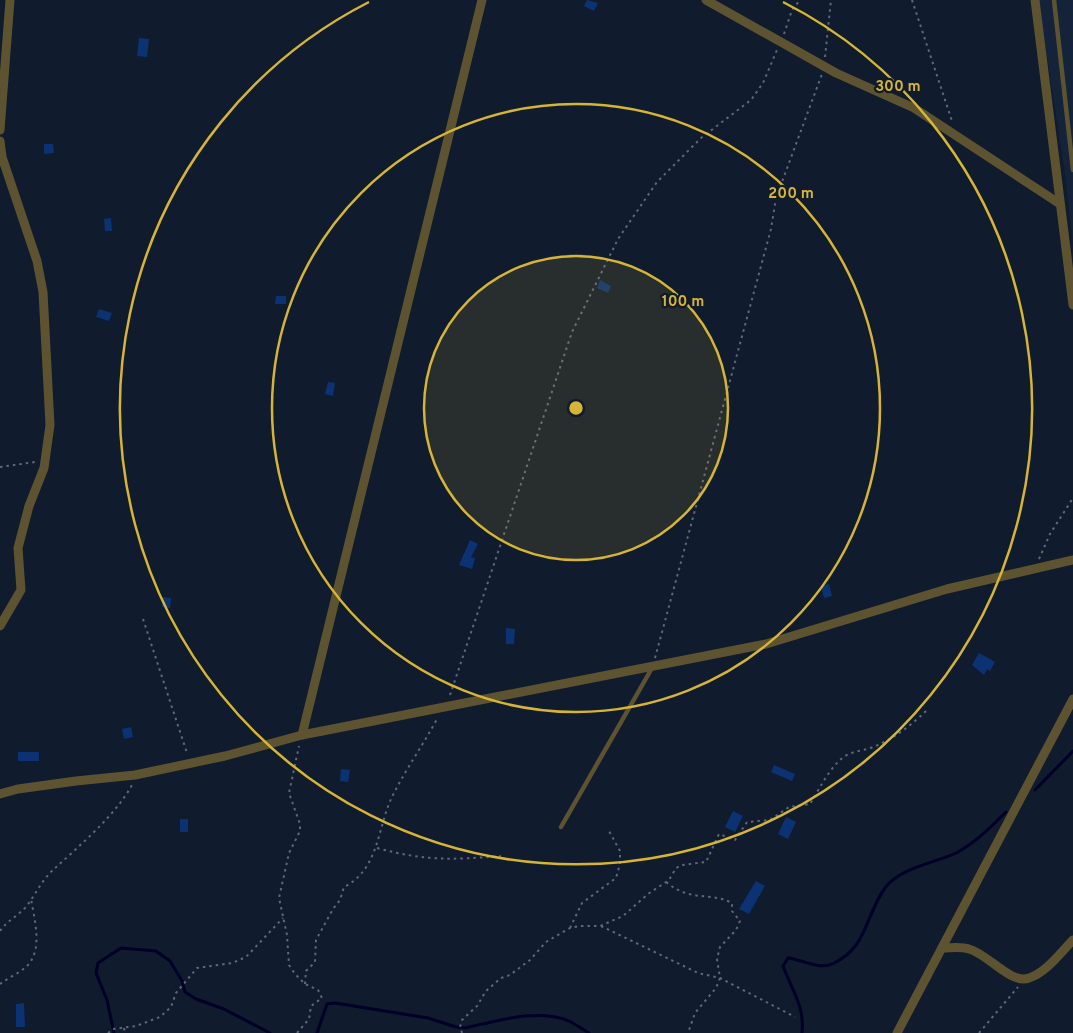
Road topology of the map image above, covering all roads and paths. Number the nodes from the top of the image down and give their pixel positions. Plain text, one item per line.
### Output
1 (10, 0) edge
2 (482, 0) edge
3 (706, 0) edge
4 (800, 0) edge
5 (831, 0) edge
6 (912, 0) edge
7 (1035, 0) edge
8 (1054, 0) edge
9 (780, 43) junction
10 (824, 67) junction
11 (953, 121) dead end
12 (0, 130) edge
13 (0, 141) edge
14 (1073, 170) edge
15 (1060, 204) junction
16 (1073, 305) edge
17 (45, 461) junction
18 (0, 467) edge
19 (1073, 498) edge
20 (1073, 560) edge
21 (1034, 568) junction
22 (143, 619) dead end
23 (0, 626) edge
24 (652, 666) junction
25 (1073, 699) edge
26 (447, 705) junction
27 (927, 710) dead end
28 (302, 735) junction
29 (190, 763) junction
30 (135, 775) junction
31 (2, 791) edge
32 (562, 827) dead end
33 (609, 831) dead end
34 (377, 848) junction
35 (501, 856) dead end
36 (666, 882) junction
37 (30, 898) junction
38 (284, 918) junction
39 (600, 926) junction
40 (570, 928) junction
41 (0, 932) edge
42 (1073, 940) edge
43 (942, 948) junction
44 (720, 978) junction
45 (1024, 980) junction
46 (0, 984) edge
47 (305, 984) junction
48 (795, 1017) dead end
49 (124, 1028) junction
50 (108, 1033) edge
51 (125, 1033) edge
52 (296, 1033) edge
53 (462, 1033) edge
54 (688, 1033) edge
55 (896, 1033) edge
56 (979, 1033) edge

1 - 12 street
2 - 28 street
3 - 9 street
4 - 9 path
5 - 10 path
6 - 11 path
7 - 15 street
8 - 14 lane
9 - 10 street
9 - 26 path
10 - 15 street
10 - 24 path
13 - 17 street
15 - 16 street
17 - 18 path
17 - 23 street
19 - 21 path
20 - 21 street
21 - 24 street
22 - 29 path
24 - 26 street
24 - 32 lane
25 - 43 street
26 - 28 street
26 - 34 path
27 - 36 path
28 - 29 street
28 - 38 path
29 - 30 street
30 - 31 street
30 - 37 path
33 - 40 path
34 - 35 path
34 - 47 path
36 - 39 path
36 - 44 path
37 - 41 path
37 - 46 path
38 - 47 path
38 - 49 path
39 - 40 path
39 - 44 path
40 - 53 path
42 - 45 street
43 - 45 street
43 - 55 street
44 - 48 path
44 - 54 path
45 - 56 path
47 - 52 path
49 - 50 path
49 - 51 path

